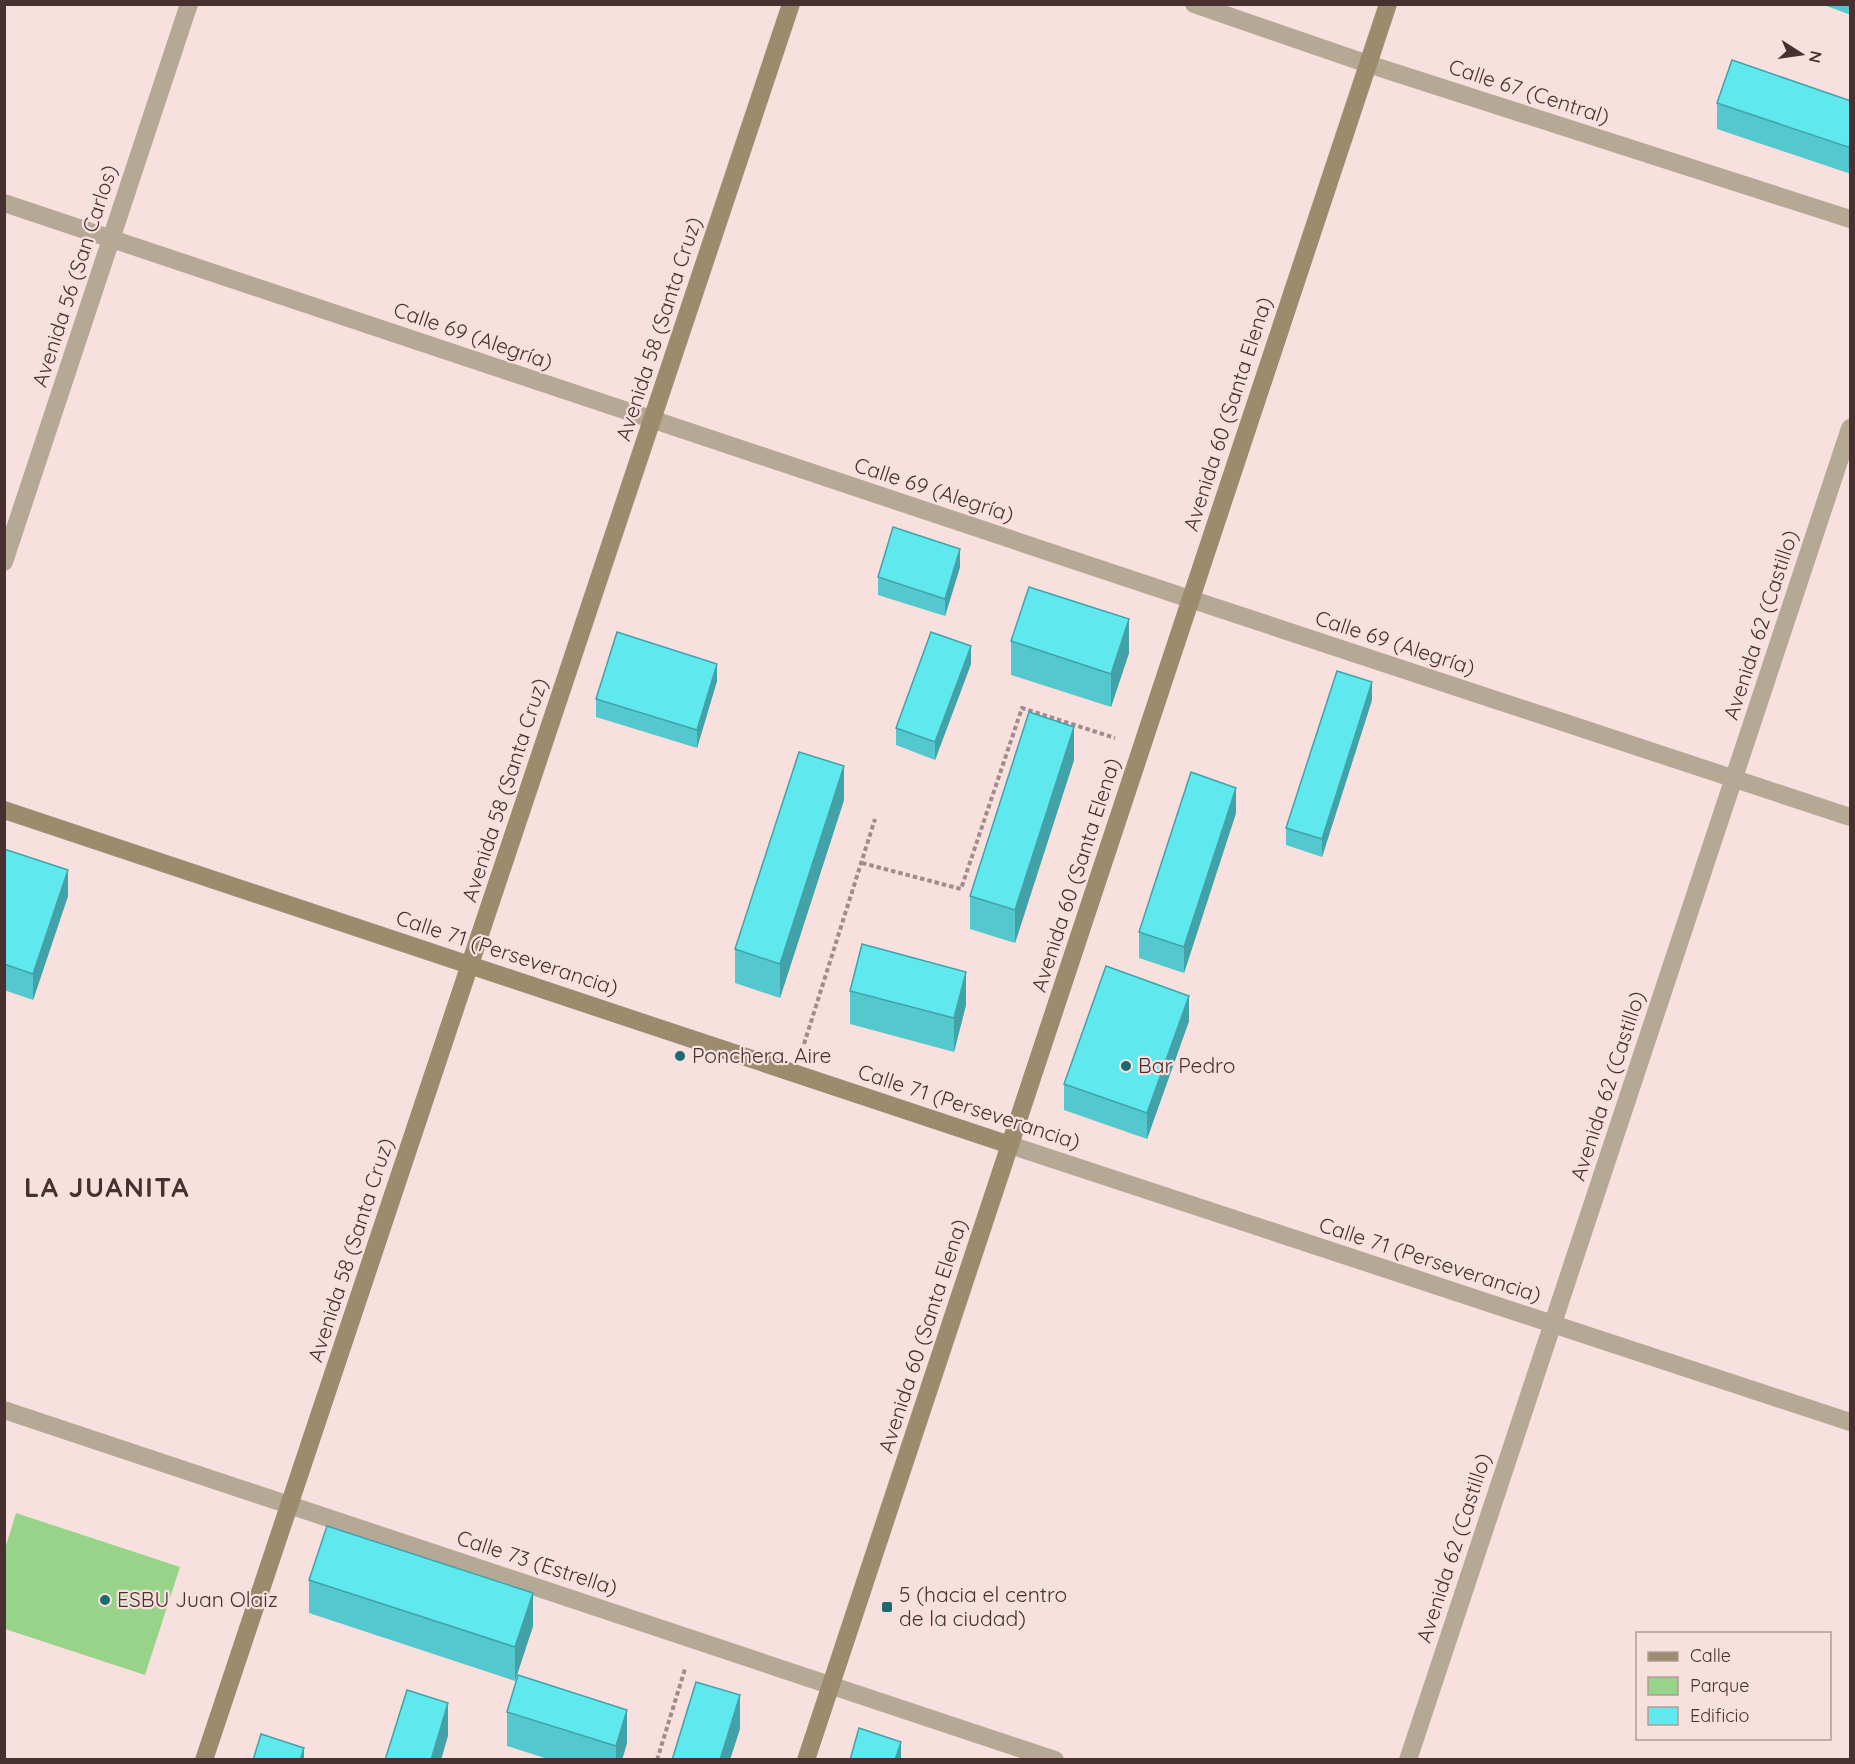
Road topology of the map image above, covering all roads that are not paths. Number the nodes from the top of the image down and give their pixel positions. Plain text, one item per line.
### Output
1 (189, 4) edge
2 (791, 4) edge
3 (1194, 4) edge
4 (1388, 4) edge
5 (1368, 64) junction
6 (4, 203) edge
7 (1851, 219) edge
8 (111, 238) junction
9 (652, 419) junction
10 (1851, 428) edge
11 (4, 562) edge
12 (1190, 599) junction
13 (1734, 779) junction
14 (4, 810) edge
15 (1851, 817) edge
16 (470, 964) junction
17 (1010, 1145) junction
18 (1552, 1324) junction
19 (4, 1410) edge
20 (1851, 1422) edge
21 (290, 1505) junction
22 (831, 1685) junction
23 (204, 1760) edge
24 (806, 1760) edge
25 (1055, 1760) edge
26 (1408, 1760) edge

1 - 8 street, Avenida 56 (San Carlos)
2 - 9 street, Avenida 58 (Santa Cruz)
3 - 5 street, Calle 67 (Central)
4 - 5 street, Avenida 60 (Santa Elena)
5 - 7 street, Calle 67 (Central)
5 - 12 street, Avenida 60 (Santa Elena)
6 - 8 street, Calle 69 (Alegría)
8 - 9 street, Calle 69 (Alegría)
8 - 11 street, Avenida 56 (San Carlos)
9 - 12 street, Calle 69 (Alegría)
9 - 16 street, Avenida 58 (Santa Cruz)
10 - 13 street, Avenida 62 (Castillo)
12 - 13 street, Calle 69 (Alegría)
12 - 17 street, Avenida 60 (Santa Elena)
13 - 15 street, Calle 69 (Alegría)
13 - 18 street, Avenida 62 (Castillo)
14 - 16 street, Calle 71 (Perseverancia)
16 - 17 street, Calle 71 (Perseverancia)
16 - 21 street, Avenida 58 (Santa Cruz)
17 - 18 street, Calle 71 (Perseverancia)
17 - 22 street, Avenida 60 (Santa Elena)
18 - 20 street, Calle 71 (Perseverancia)
18 - 26 street, Avenida 62 (Castillo)
19 - 21 street, Calle 73 (Estrella)
21 - 22 street, Calle 73 (Estrella)
21 - 23 street, Avenida 58 (Santa Cruz)
22 - 24 street, Avenida 60 (Santa Elena)
22 - 25 street, Calle 73 (Estrella)

